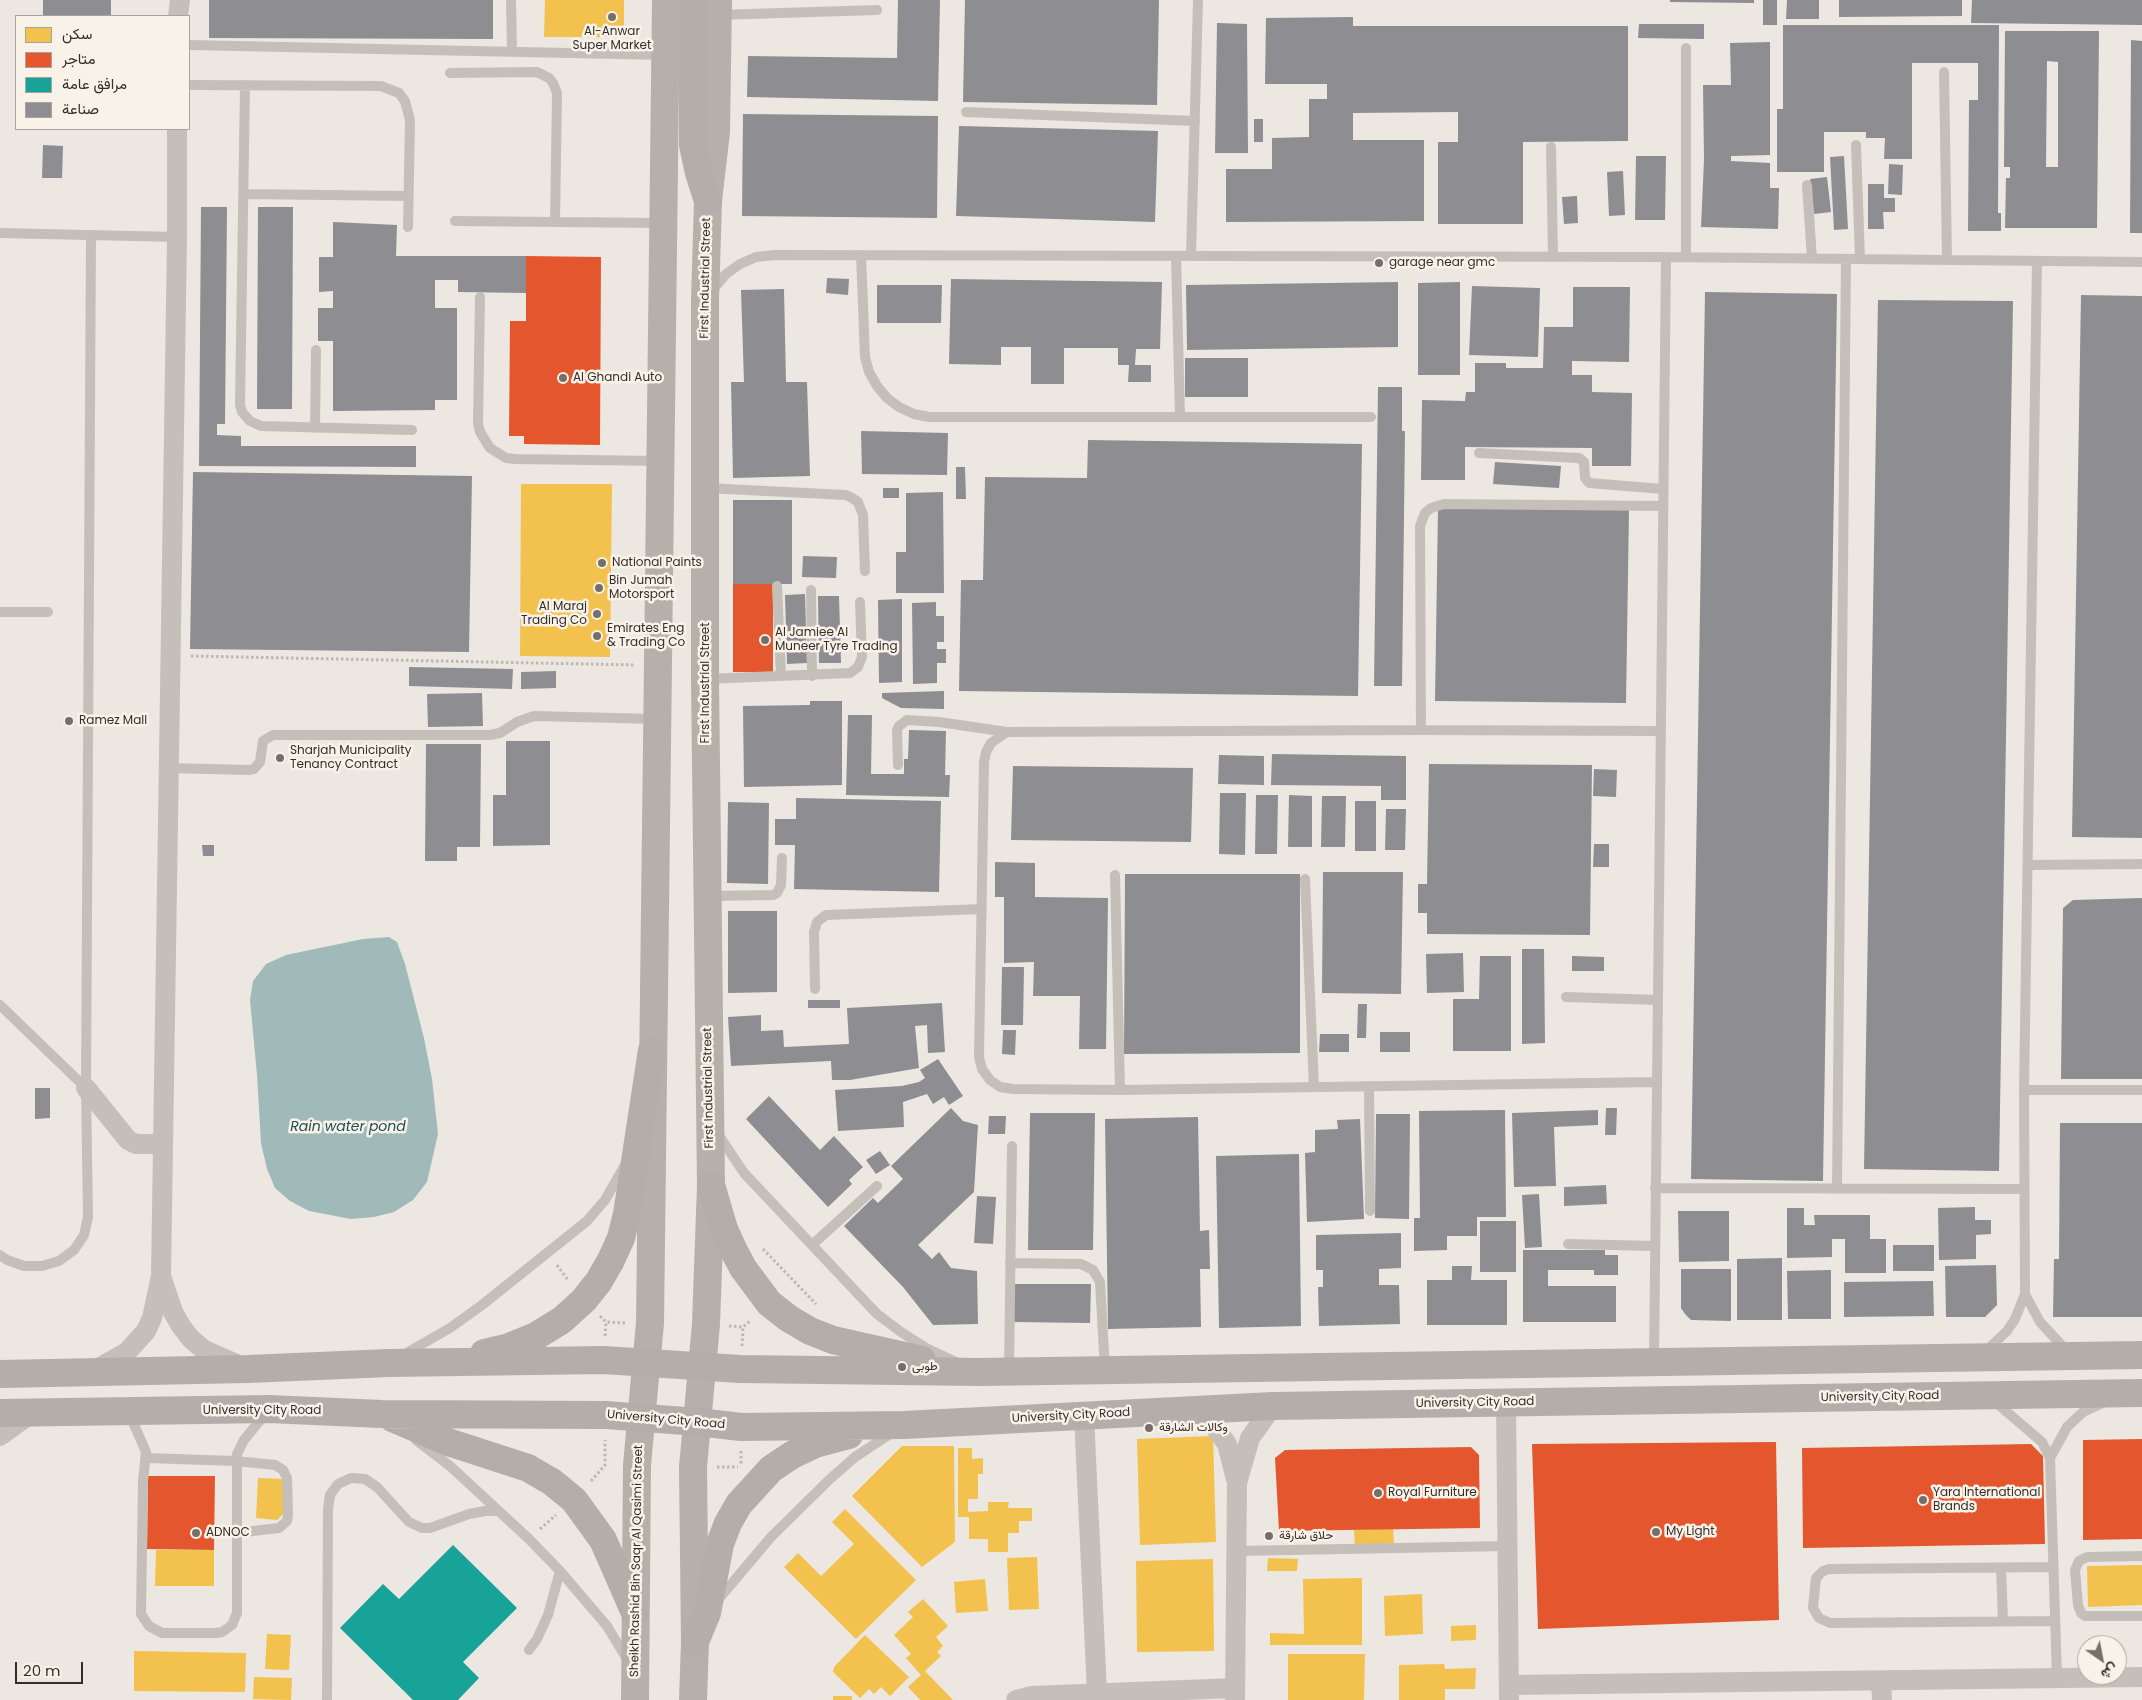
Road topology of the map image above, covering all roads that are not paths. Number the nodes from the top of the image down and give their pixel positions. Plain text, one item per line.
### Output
1 (180, 0) edge
2 (512, 0) edge
3 (666, 0) edge
4 (692, 0) edge
5 (1198, 0) edge
6 (718, 7) edge
7 (877, 10) dead end
8 (178, 15) edge
9 (190, 45) edge
10 (1686, 48) dead end
11 (512, 50) junction
12 (665, 55) junction
13 (1944, 72) dead end
14 (450, 73) dead end
15 (190, 85) edge
16 (245, 85) junction
17 (966, 112) dead end
18 (1195, 121) junction
19 (177, 130) edge
20 (1856, 145) dead end
21 (1551, 148) dead end
22 (1807, 185) dead end
23 (243, 194) junction
24 (409, 196) junction
25 (708, 201) junction
26 (455, 221) dead end
27 (555, 222) junction
28 (663, 223) junction
29 (408, 227) dead end
30 (0, 233) edge
31 (91, 235) junction
32 (177, 237) junction
33 (861, 255) junction
34 (1176, 256) junction
35 (1191, 256) junction
36 (1553, 256) junction
37 (1666, 257) junction
38 (1686, 257) junction
39 (1812, 259) junction
40 (1846, 259) junction
41 (1860, 259) junction
42 (1947, 260) junction
43 (2037, 261) junction
44 (2142, 262) edge
45 (480, 297) dead end
46 (705, 300) junction
47 (316, 350) dead end
48 (1180, 417) junction
49 (1371, 417) dead end
50 (315, 428) junction
51 (412, 430) dead end
52 (1479, 452) dead end
53 (661, 461) junction
54 (705, 488) junction
55 (1663, 489) junction
56 (1663, 506) junction
57 (865, 571) dead end
58 (777, 586) dead end
59 (811, 590) dead end
60 (860, 602) dead end
61 (0, 612) edge
62 (48, 612) dead end
63 (782, 676) junction
64 (812, 676) junction
65 (706, 679) junction
66 (657, 719) junction
67 (1421, 730) junction
68 (1661, 731) junction
69 (1007, 732) junction
70 (898, 765) dead end
71 (169, 768) junction
72 (782, 858) dead end
73 (2142, 864) edge
74 (2028, 865) junction
75 (1115, 875) dead end
76 (1305, 880) dead end
77 (707, 896) junction
78 (982, 909) junction
79 (815, 989) dead end
80 (1566, 997) dead end
81 (1658, 1000) junction
82 (0, 1006) edge
83 (652, 1050) junction
84 (1657, 1082) junction
85 (1369, 1086) junction
86 (1314, 1087) junction
87 (86, 1088) junction
88 (1120, 1090) junction
89 (2024, 1090) junction
90 (2142, 1090) edge
91 (709, 1118) junction
92 (163, 1144) junction
93 (636, 1145) junction
94 (1012, 1146) dead end
95 (711, 1185) junction
96 (877, 1186) dead end
97 (1656, 1188) junction
98 (1837, 1188) junction
99 (2024, 1189) junction
100 (1370, 1211) dead end
101 (1568, 1244) dead end
102 (812, 1245) junction
103 (1655, 1246) junction
104 (0, 1255) edge
105 (1010, 1263) junction
106 (161, 1276) junction
107 (2025, 1294) junction
108 (2142, 1355) edge
109 (2074, 1356) junction
110 (1975, 1357) junction
111 (1654, 1361) junction
112 (646, 1362) junction
113 (390, 1363) junction
114 (451, 1363) junction
115 (703, 1367) junction
116 (248, 1369) junction
117 (1105, 1370) junction
118 (979, 1372) junction
119 (1009, 1372) junction
120 (89, 1373) junction
121 (0, 1374) edge
122 (2132, 1393) edge
123 (1987, 1395) junction
124 (1506, 1402) junction
125 (1272, 1406) junction
126 (269, 1409) junction
127 (1198, 1409) junction
128 (32, 1412) junction
129 (128, 1412) junction
130 (0, 1413) edge
131 (382, 1414) junction
132 (1084, 1415) junction
133 (642, 1417) junction
134 (698, 1422) junction
135 (904, 1425) junction
136 (0, 1436) edge
137 (146, 1458) junction
138 (2050, 1458) junction
139 (236, 1461) junction
140 (1237, 1483) junction
141 (499, 1511) junction
142 (236, 1532) junction
143 (1508, 1546) junction
144 (1236, 1551) junction
145 (2142, 1556) edge
146 (2053, 1567) junction
147 (2001, 1568) junction
148 (560, 1571) junction
149 (635, 1613) junction
150 (707, 1613) junction
151 (2142, 1616) edge
152 (2003, 1621) junction
153 (2055, 1621) junction
154 (695, 1642) junction
155 (529, 1650) dead end
156 (2057, 1678) junction
157 (2142, 1678) edge
158 (635, 1688) edge
159 (1881, 1690) edge
160 (1097, 1693) junction
161 (1509, 1693) edge
162 (1235, 1694) edge
163 (327, 1700) edge
164 (693, 1700) edge
165 (1016, 1700) edge

1 - 8 street
2 - 11 lane
3 - 12 main road
4 - 25 main road
5 - 18 lane
6 - 7 lane
6 - 25 main road, First Industrial Street
9 - 11 lane
10 - 38 lane
11 - 12 lane
12 - 28 main road
13 - 42 lane
14 - 27 lane
15 - 16 lane
16 - 23 lane
16 - 24 lane
17 - 18 lane
18 - 35 lane
19 - 32 street
20 - 41 lane
21 - 36 lane
22 - 39 lane
23 - 24 lane
23 - 50 lane
24 - 29 lane
25 - 46 main road, First Industrial Street
26 - 27 lane
27 - 28 lane
28 - 53 main road
30 - 31 lane
31 - 32 lane
31 - 87 lane
32 - 71 street
33 - 34 lane
33 - 46 lane
33 - 48 lane
34 - 35 lane
34 - 48 lane
35 - 36 lane
36 - 37 lane
37 - 38 lane
37 - 55 lane
38 - 39 lane
39 - 40 lane
40 - 41 lane
40 - 98 lane
41 - 42 lane
42 - 43 lane
43 - 44 lane
43 - 74 lane
45 - 53 lane
46 - 54 main road, First Industrial Street
47 - 50 lane
48 - 49 lane
50 - 51 lane
52 - 55 lane
53 - 66 main road
54 - 57 lane
54 - 65 main road, First Industrial Street
55 - 56 lane
56 - 67 lane
56 - 68 lane
58 - 63 lane
59 - 64 lane
60 - 64 lane
61 - 62 lane
63 - 64 lane
63 - 65 lane
65 - 77 main road, First Industrial Street
66 - 71 lane
66 - 83 main road
67 - 68 lane
67 - 69 lane
68 - 81 lane
69 - 70 lane
69 - 78 lane
71 - 92 street
72 - 77 lane
73 - 74 lane
74 - 89 lane
75 - 88 lane
76 - 86 lane
77 - 91 main road, First Industrial Street
78 - 79 lane
78 - 88 lane
80 - 81 lane
81 - 84 lane
82 - 87 lane
83 - 93 main road
83 - 112 main road
84 - 85 lane
84 - 97 lane
85 - 86 lane
85 - 100 lane
86 - 88 lane
87 - 92 street
87 - 104 lane
89 - 90 lane
89 - 99 lane
91 - 95 main road, First Industrial Street
91 - 102 lane
92 - 106 street
93 - 113 lane
93 - 114 main road
94 - 105 lane
95 - 115 main road, First Industrial Street
95 - 118 main road
96 - 102 lane
97 - 98 lane
97 - 103 lane
98 - 99 lane
99 - 107 lane
101 - 103 lane
102 - 118 lane
103 - 111 lane
105 - 117 lane
105 - 119 lane
106 - 116 street
106 - 120 street
107 - 109 lane
107 - 110 lane
108 - 109 main road
109 - 110 main road
110 - 111 main road
111 - 117 main road
112 - 114 main road
112 - 115 main road
112 - 133 main road, Sheikh Rashid Bin Saqr Al Qasimi Street
113 - 114 main road
113 - 116 main road
115 - 118 main road
115 - 134 main road
116 - 120 main road
117 - 119 main road
118 - 119 main road
120 - 121 main road
122 - 123 main road, University City Road
122 - 138 lane
123 - 124 main road, University City Road
123 - 138 lane
124 - 125 main road, University City Road
124 - 143 street
125 - 127 main road, University City Road
125 - 140 street
126 - 129 main road, University City Road
126 - 131 main road, University City Road
126 - 139 lane
127 - 132 main road, University City Road
127 - 140 street
128 - 129 main road, University City Road
128 - 130 main road, University City Road
128 - 136 street
129 - 137 lane
131 - 133 main road, University City Road
131 - 141 lane
131 - 149 main road
132 - 135 main road, University City Road
132 - 160 street
133 - 134 main road, University City Road
133 - 149 main road, Sheikh Rashid Bin Saqr Al Qasimi Street
134 - 135 main road, University City Road
134 - 154 main road
135 - 150 lane
135 - 150 main road
137 - 139 lane
137 - 142 lane
138 - 146 lane
139 - 142 lane
139 - 142 lane
140 - 144 street
141 - 148 lane
141 - 163 lane
143 - 144 lane
143 - 161 street
144 - 162 street
145 - 151 lane
146 - 147 lane
146 - 153 lane
147 - 152 lane
147 - 152 lane
148 - 155 lane
148 - 158 lane
149 - 158 main road, Sheikh Rashid Bin Saqr Al Qasimi Street
150 - 154 main road
152 - 153 lane
153 - 156 lane
154 - 164 main road
156 - 157 street
156 - 159 street
159 - 161 street
160 - 162 street
160 - 165 street

